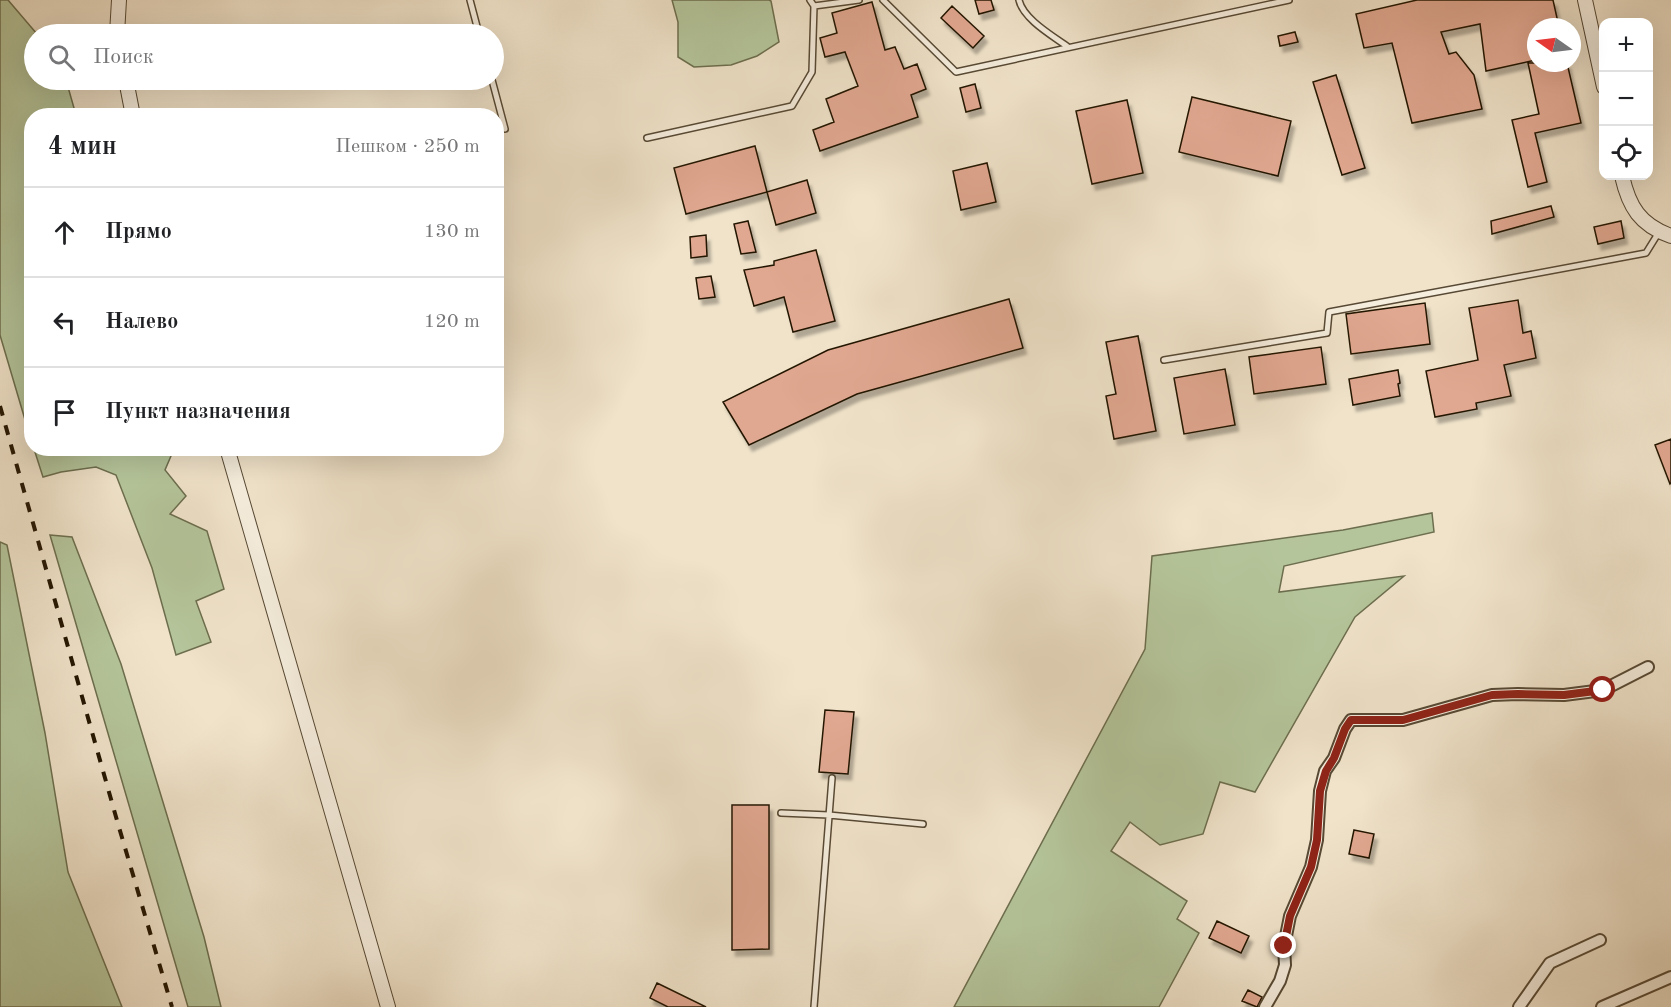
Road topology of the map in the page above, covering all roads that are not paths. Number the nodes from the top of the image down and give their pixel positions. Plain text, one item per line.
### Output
1 (119, 0) edge
2 (470, 0) edge
3 (810, 0) edge
4 (859, 0) edge
5 (883, 0) edge
6 (1019, 0) edge
7 (1289, 0) edge
8 (1585, 0) edge
9 (814, 6) junction
10 (118, 24) edge
11 (476, 24) edge
12 (1068, 47) junction
13 (1601, 72) edge
14 (128, 90) edge
15 (495, 90) edge
16 (131, 108) edge
17 (499, 108) edge
18 (504, 125) edge
19 (505, 129) dead end
20 (646, 138) dead end
21 (1623, 180) edge
22 (1665, 234) edge
23 (1164, 360) dead end
24 (229, 456) edge
25 (1648, 667) dead end
26 (832, 778) dead end
27 (782, 813) dead end
28 (829, 815) junction
29 (923, 824) dead end
30 (1600, 940) dead end
31 (1671, 977) edge
32 (388, 1007) edge
33 (814, 1007) edge
34 (1265, 1007) edge
35 (1519, 1007) edge
36 (1602, 1007) edge

1 - 10 street
2 - 11 lane
3 - 9 lane
4 - 9 lane
5 - 12 lane
6 - 12 lane
7 - 12 lane
8 - 13 street
9 - 20 lane
14 - 16 street
15 - 17 lane
18 - 19 lane
21 - 22 street
22 - 23 lane
24 - 32 street
25 - 34 street
26 - 28 lane
27 - 28 lane
28 - 29 lane
28 - 33 lane
30 - 35 street
31 - 36 street

